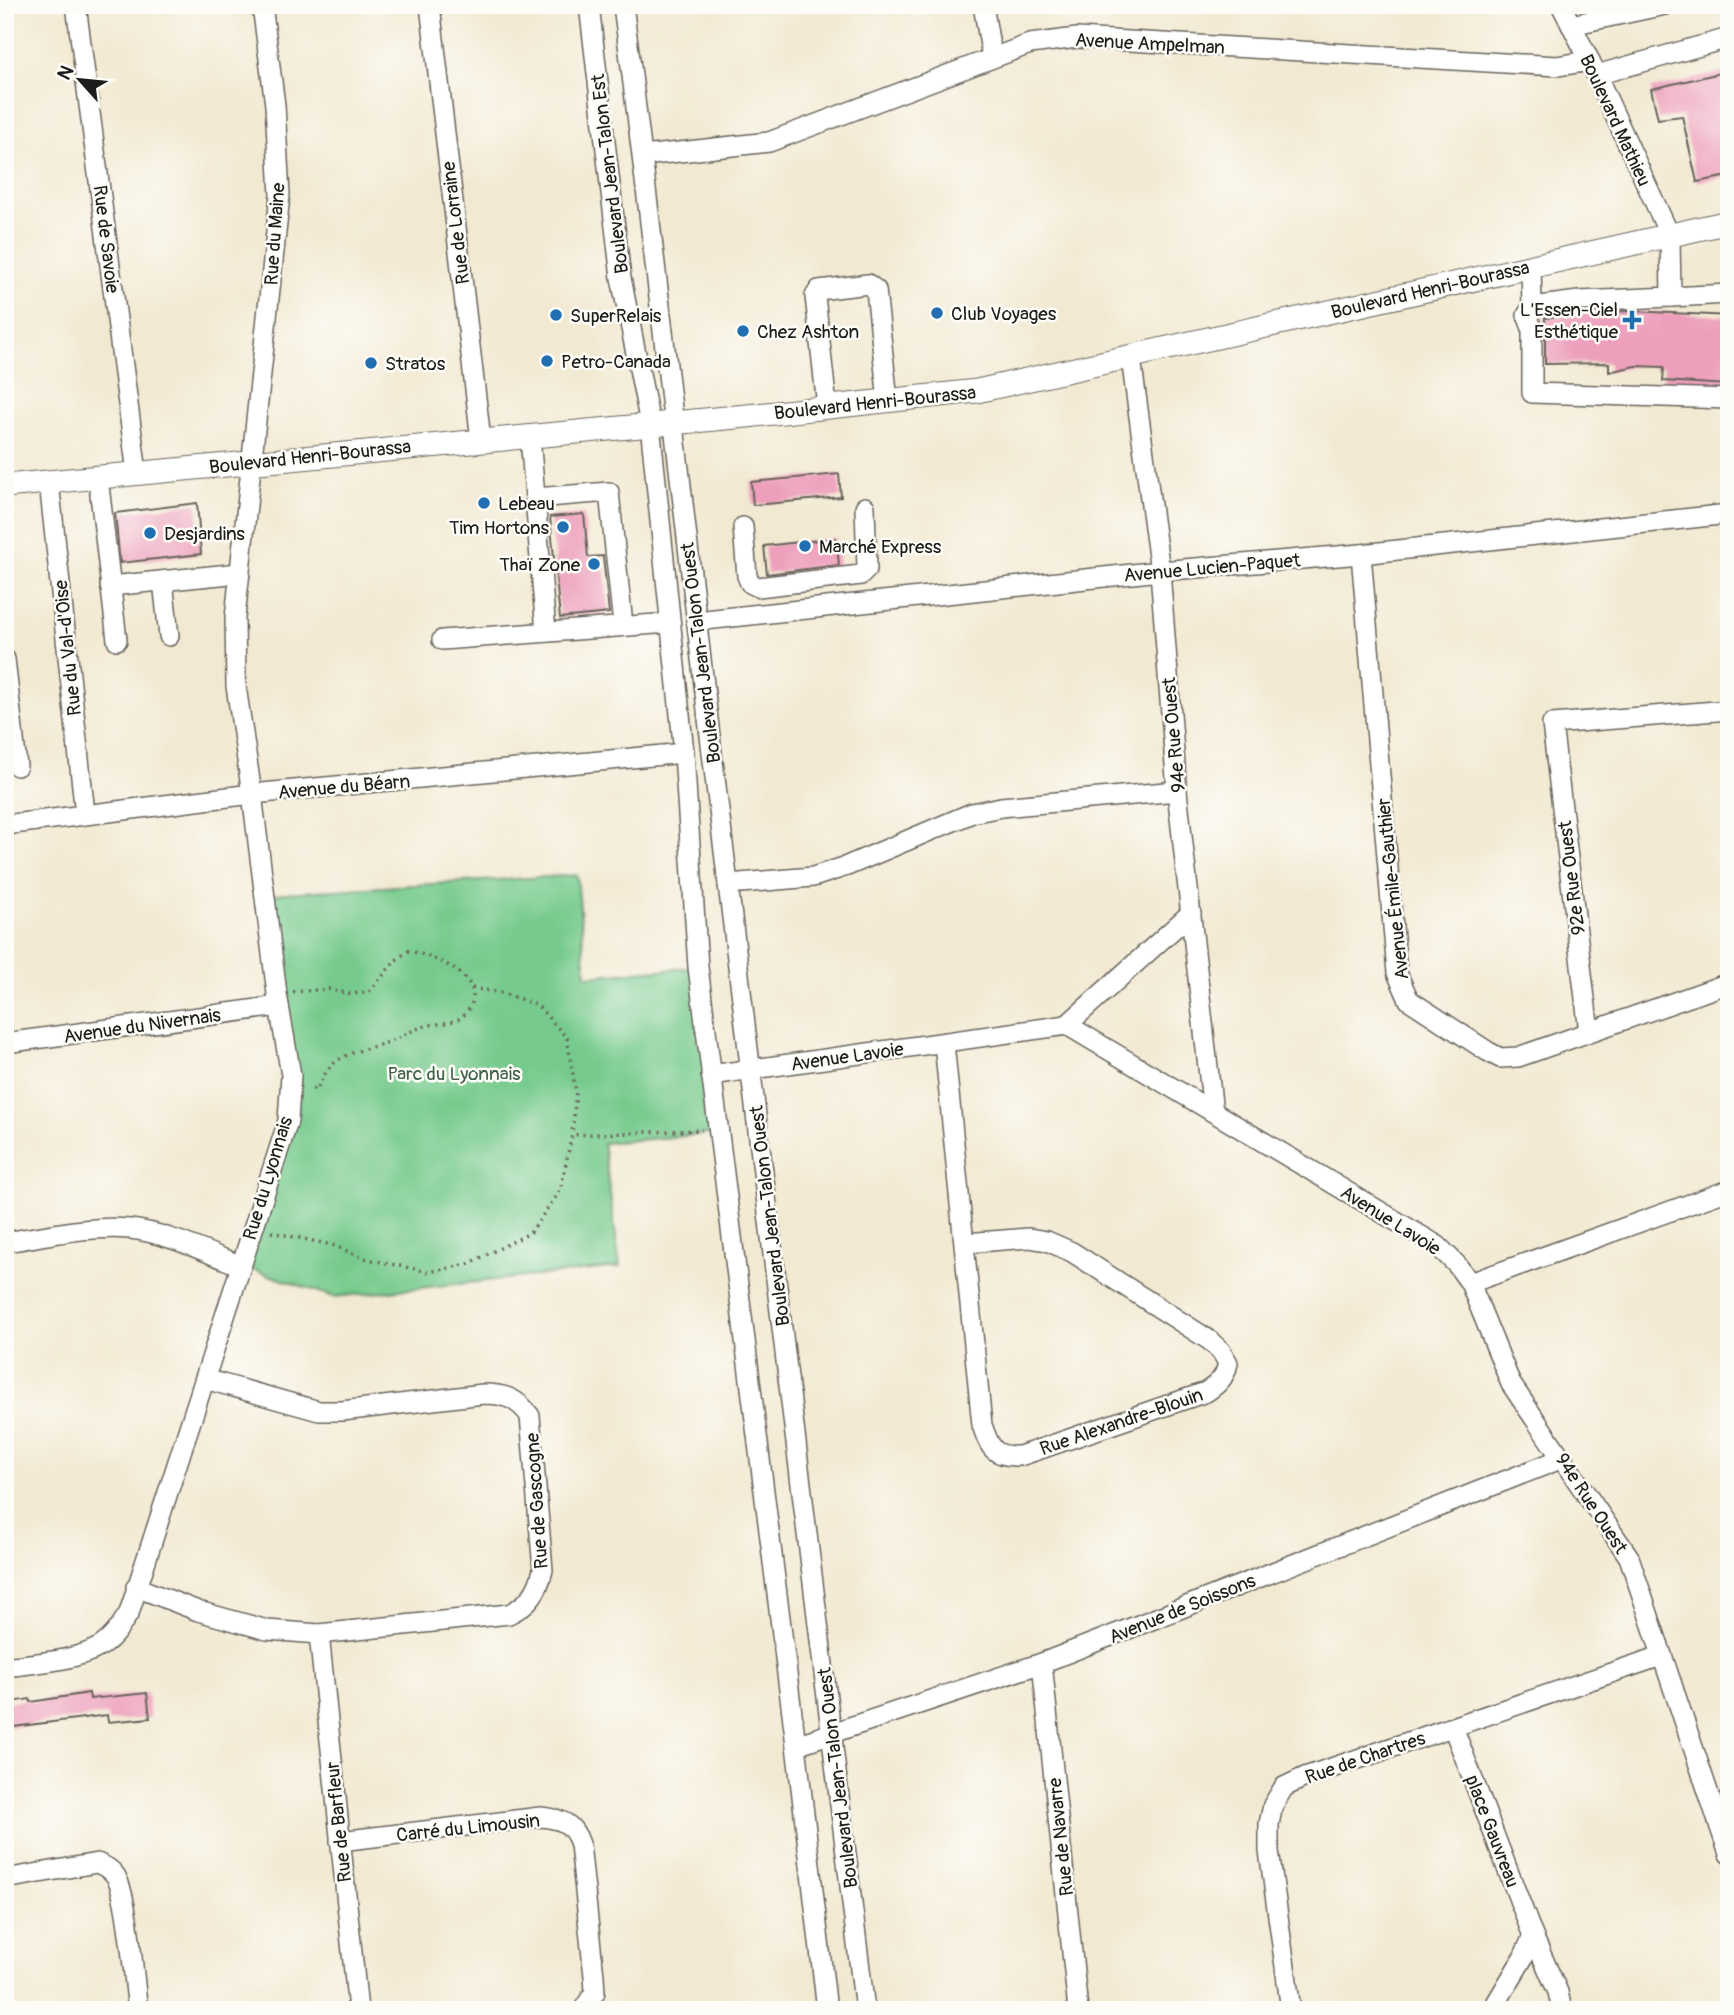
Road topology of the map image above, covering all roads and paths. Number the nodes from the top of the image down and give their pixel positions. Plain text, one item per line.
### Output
1 (76, 5) edge
2 (262, 5) edge
3 (430, 5) edge
4 (589, 5) edge
5 (623, 5) edge
6 (983, 5) edge
7 (1561, 5) edge
8 (1665, 5) edge
9 (1572, 25) junction
10 (1729, 38) edge
11 (992, 57) junction
12 (1593, 68) junction
13 (643, 156) junction
14 (1729, 222) edge
15 (1670, 236) junction
16 (1531, 266) junction
17 (1729, 294) edge
18 (1671, 297) junction
19 (1532, 307) junction
20 (1131, 358) junction
21 (1729, 399) edge
22 (888, 401) junction
23 (827, 407) junction
24 (661, 423) junction
25 (530, 436) junction
26 (481, 440) junction
27 (252, 462) junction
28 (137, 473) junction
29 (98, 477) junction
30 (49, 482) junction
31 (5, 486) edge
32 (535, 498) junction
33 (865, 507) dead end
34 (1729, 514) edge
35 (743, 527) dead end
36 (1360, 554) junction
37 (1160, 571) junction
38 (240, 573) junction
39 (163, 581) junction
40 (110, 586) junction
41 (696, 621) junction
42 (669, 622) junction
43 (623, 625) junction
44 (546, 632) junction
45 (169, 636) dead end
46 (117, 640) dead end
47 (442, 640) dead end
48 (5, 659) edge
49 (1729, 710) edge
50 (684, 753) junction
51 (17, 766) dead end
52 (1177, 790) junction
53 (252, 794) junction
54 (85, 814) junction
55 (5, 825) edge
56 (728, 884) junction
57 (1191, 913) junction
58 (1729, 983) edge
59 (472, 988) junction
60 (278, 1000) junction
61 (1067, 1026) junction
62 (1589, 1032) junction
63 (944, 1042) junction
64 (5, 1043) edge
65 (751, 1069) junction
66 (711, 1075) junction
67 (290, 1088) junction
68 (1213, 1112) junction
69 (718, 1130) junction
70 (572, 1135) junction
71 (1729, 1190) edge
72 (251, 1228) junction
73 (5, 1242) edge
74 (965, 1242) junction
75 (239, 1265) junction
76 (1470, 1283) junction
77 (205, 1379) junction
78 (1563, 1458) junction
79 (136, 1587) junction
80 (319, 1633) junction
81 (1661, 1656) junction
82 (1042, 1663) junction
83 (5, 1667) edge
84 (1452, 1727) junction
85 (832, 1732) junction
86 (796, 1745) junction
87 (340, 1841) junction
88 (1729, 1854) edge
89 (5, 1879) edge
90 (1532, 1936) junction
91 (138, 2010) edge
92 (358, 2010) edge
93 (583, 2010) edge
94 (827, 2010) edge
95 (865, 2010) edge
96 (1078, 2010) edge
97 (1291, 2010) edge
98 (1492, 2010) edge
99 (1562, 2010) edge

1 - 28 street, Rue de Savoie
2 - 27 street, Rue du Maine
3 - 26 street, Rue de Lorraine
4 - 24 street, Boulevard Jean-Talon Est
5 - 13 street, Boulevard Jean-Talon Est
6 - 11 street
7 - 9 street, Boulevard Mathieu
8 - 9 street
9 - 12 street, Boulevard Mathieu
10 - 12 street, Avenue Ampelman
11 - 12 street, Avenue Ampelman
11 - 13 street, Avenue Ampelman
12 - 15 street, Boulevard Mathieu
13 - 24 street, Boulevard Jean-Talon Est
14 - 15 main road, Boulevard Henri-Bourassa
15 - 16 main road, Boulevard Henri-Bourassa
15 - 18 street
16 - 19 street
16 - 20 main road, Boulevard Henri-Bourassa
17 - 18 street
18 - 19 street
19 - 21 street
20 - 22 main road, Boulevard Henri-Bourassa
20 - 37 street, 94e Rue Ouest
22 - 23 main road, Boulevard Henri-Bourassa
22 - 23 street
23 - 24 main road, Boulevard Henri-Bourassa
24 - 25 main road, Boulevard Henri-Bourassa
24 - 41 street, Boulevard Jean-Talon Ouest
24 - 42 street, Boulevard Jean-Talon Ouest
25 - 26 main road, Boulevard Henri-Bourassa
25 - 32 street
26 - 27 main road, Boulevard Henri-Bourassa
27 - 28 main road, Boulevard Henri-Bourassa
27 - 38 street, Rue du Lyonnais
28 - 29 main road, Boulevard Henri-Bourassa
29 - 30 main road, Boulevard Henri-Bourassa
29 - 40 street
30 - 31 main road, Boulevard Henri-Bourassa
30 - 54 street, Rue du Val-d'Oise
32 - 43 street
32 - 44 street
33 - 35 street
34 - 36 street, Avenue Lucien-Paquet
36 - 37 street, Avenue Lucien-Paquet
36 - 62 street, Avenue Émile-Gauthier
37 - 41 street, Avenue Lucien-Paquet
37 - 52 street, 94e Rue Ouest
38 - 39 street
38 - 53 street, Rue du Lyonnais
39 - 40 street
39 - 45 street
40 - 46 street
41 - 56 street, Boulevard Jean-Talon Ouest
42 - 43 street
42 - 50 street, Boulevard Jean-Talon Ouest
43 - 44 street
44 - 47 street
48 - 51 street
49 - 62 street, 92e Rue Ouest
50 - 53 street, Avenue du Béarn
50 - 66 street, Boulevard Jean-Talon Ouest
52 - 56 street
52 - 57 street, 94e Rue Ouest
53 - 54 street, Avenue du Béarn
53 - 60 street, Rue du Lyonnais
54 - 55 street, Avenue du Béarn
56 - 65 street, Boulevard Jean-Talon Ouest
57 - 61 street
57 - 68 street, 94e Rue Ouest
58 - 62 street, Avenue Émile-Gauthier
59 - 60 path
59 - 67 path
59 - 70 path
60 - 64 street, Avenue du Nivernais
60 - 67 street, Rue du Lyonnais
61 - 63 street, Avenue Lavoie
61 - 68 street, Avenue Lavoie
63 - 65 street, Avenue Lavoie
63 - 74 street, Rue Alexandre-Blouin
65 - 66 street, Avenue Lavoie
65 - 85 street, Boulevard Jean-Talon Ouest
66 - 69 street, Boulevard Jean-Talon Ouest
67 - 72 street, Rue du Lyonnais
68 - 76 street, Avenue Lavoie
69 - 70 path
69 - 86 street, Boulevard Jean-Talon Ouest
70 - 72 path
71 - 76 street
72 - 75 street, Rue du Lyonnais
73 - 75 street
74 - 74 street, Rue Alexandre-Blouin
75 - 77 street, Rue du Lyonnais
76 - 78 street, 94e Rue Ouest
77 - 79 street, Rue du Lyonnais
77 - 80 street, Rue de Gascogne
78 - 81 street, 94e Rue Ouest
78 - 82 street, Avenue de Soissons
79 - 80 street, Rue de Gascogne
79 - 83 street, Rue du Lyonnais
80 - 87 street, Rue de Barfleur
81 - 84 street, Rue de Chartres
81 - 88 street, 94e Rue Ouest
82 - 85 street, Avenue de Soissons
82 - 96 street, Rue de Navarre
84 - 90 street, place Gauvreau
84 - 97 street, Rue de Chartres
85 - 86 street, Avenue de Soissons
85 - 95 street, Boulevard Jean-Talon Ouest
86 - 94 street, Boulevard Jean-Talon Ouest
87 - 92 street, Rue de Barfleur
87 - 93 street, Carré du Limousin
89 - 91 street
90 - 98 street
90 - 99 street, place Gauvreau

